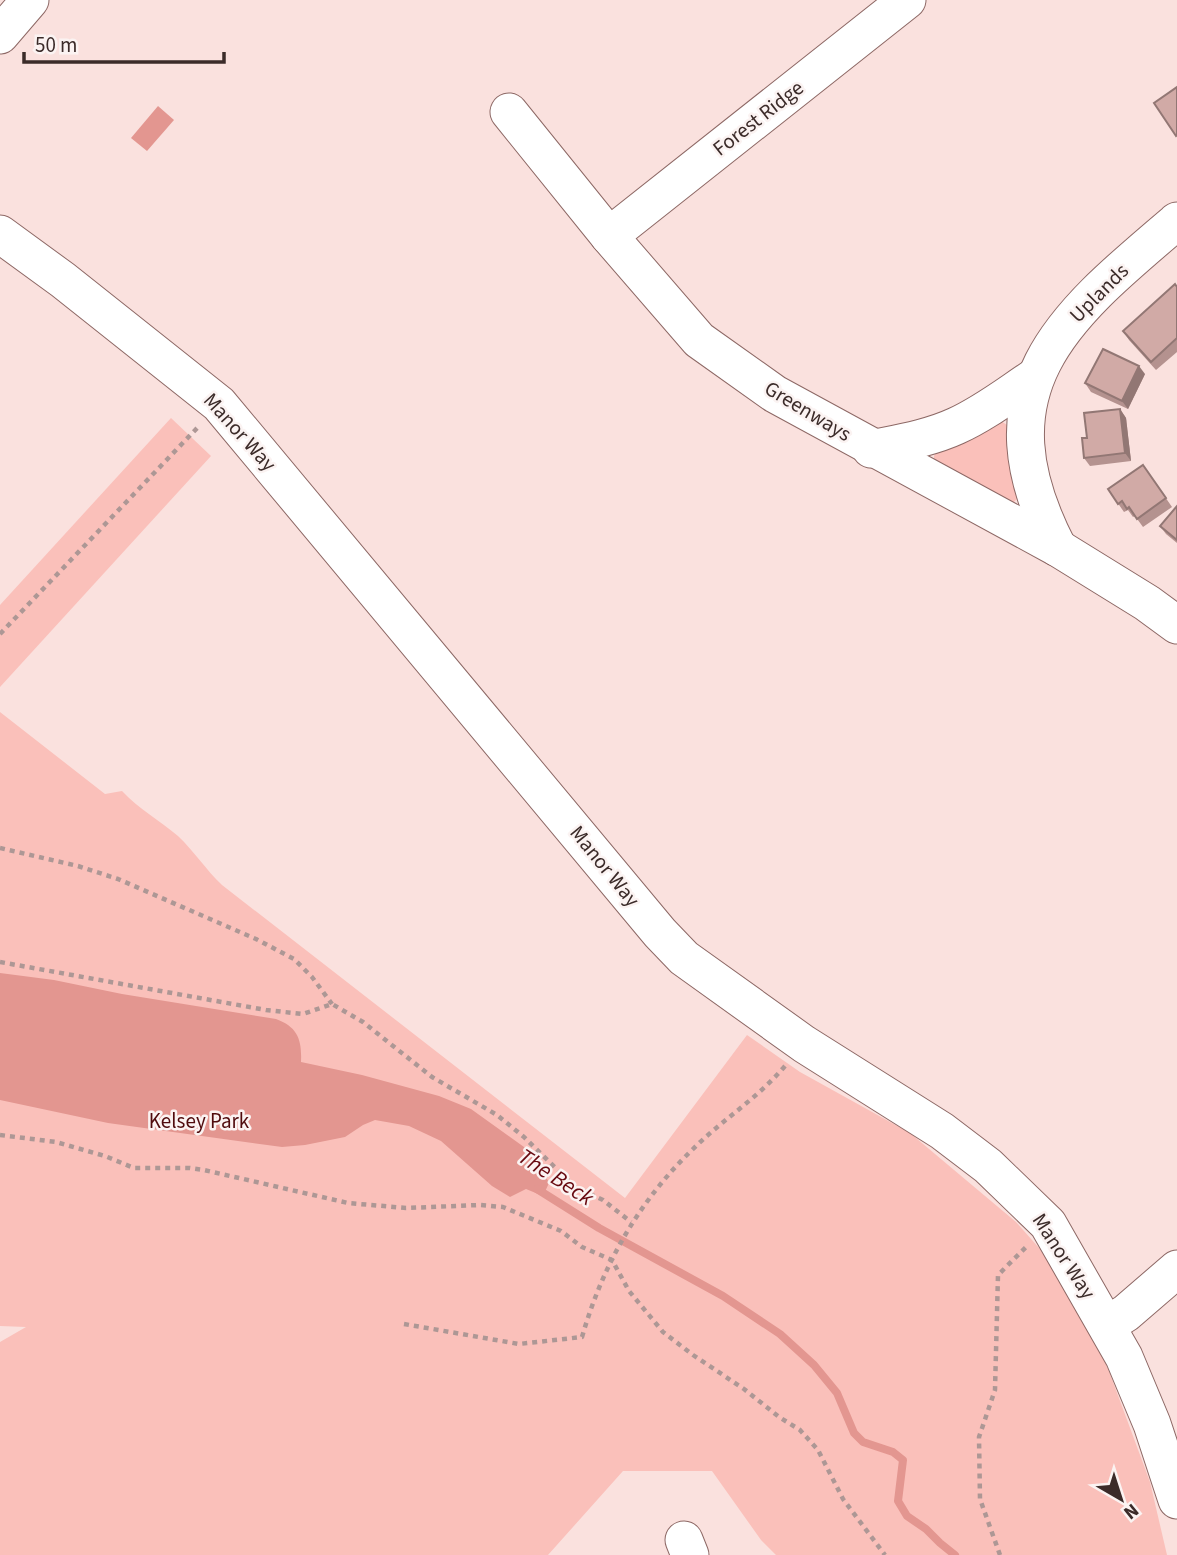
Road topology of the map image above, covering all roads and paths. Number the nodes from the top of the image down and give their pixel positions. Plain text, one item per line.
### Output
1 (30, 0) edge
2 (906, 0) edge
3 (0, 35) edge
4 (509, 112) dead end
5 (1177, 221) edge
6 (0, 234) edge
7 (609, 236) junction
8 (1036, 376) junction
9 (219, 404) junction
10 (872, 449) junction
11 (1058, 548) junction
12 (1177, 625) edge
13 (0, 634) edge
14 (0, 848) edge
15 (0, 962) edge
16 (332, 1004) junction
17 (804, 1044) junction
18 (0, 1135) edge
19 (631, 1222) junction
20 (1048, 1224) junction
21 (612, 1260) junction
22 (1177, 1269) edge
23 (404, 1324) dead end
24 (1107, 1325) junction
25 (1177, 1500) edge
26 (885, 1555) edge
27 (1000, 1555) edge

1 - 3 street
2 - 7 street, Forest Ridge
4 - 7 street, Greenways
5 - 8 street, Uplands
6 - 9 street, Manor Way
7 - 10 street, Greenways
8 - 10 street, Uplands
8 - 11 street, Uplands
9 - 13 path
9 - 17 street, Manor Way
10 - 11 street, Greenways
11 - 12 street, Greenways
14 - 16 path
15 - 16 path
16 - 19 path
17 - 19 path
17 - 20 street, Manor Way
18 - 21 path
19 - 21 path
20 - 24 street, Manor Way
20 - 27 path
21 - 23 path
21 - 26 path
22 - 24 street
24 - 25 street, Manor Way

